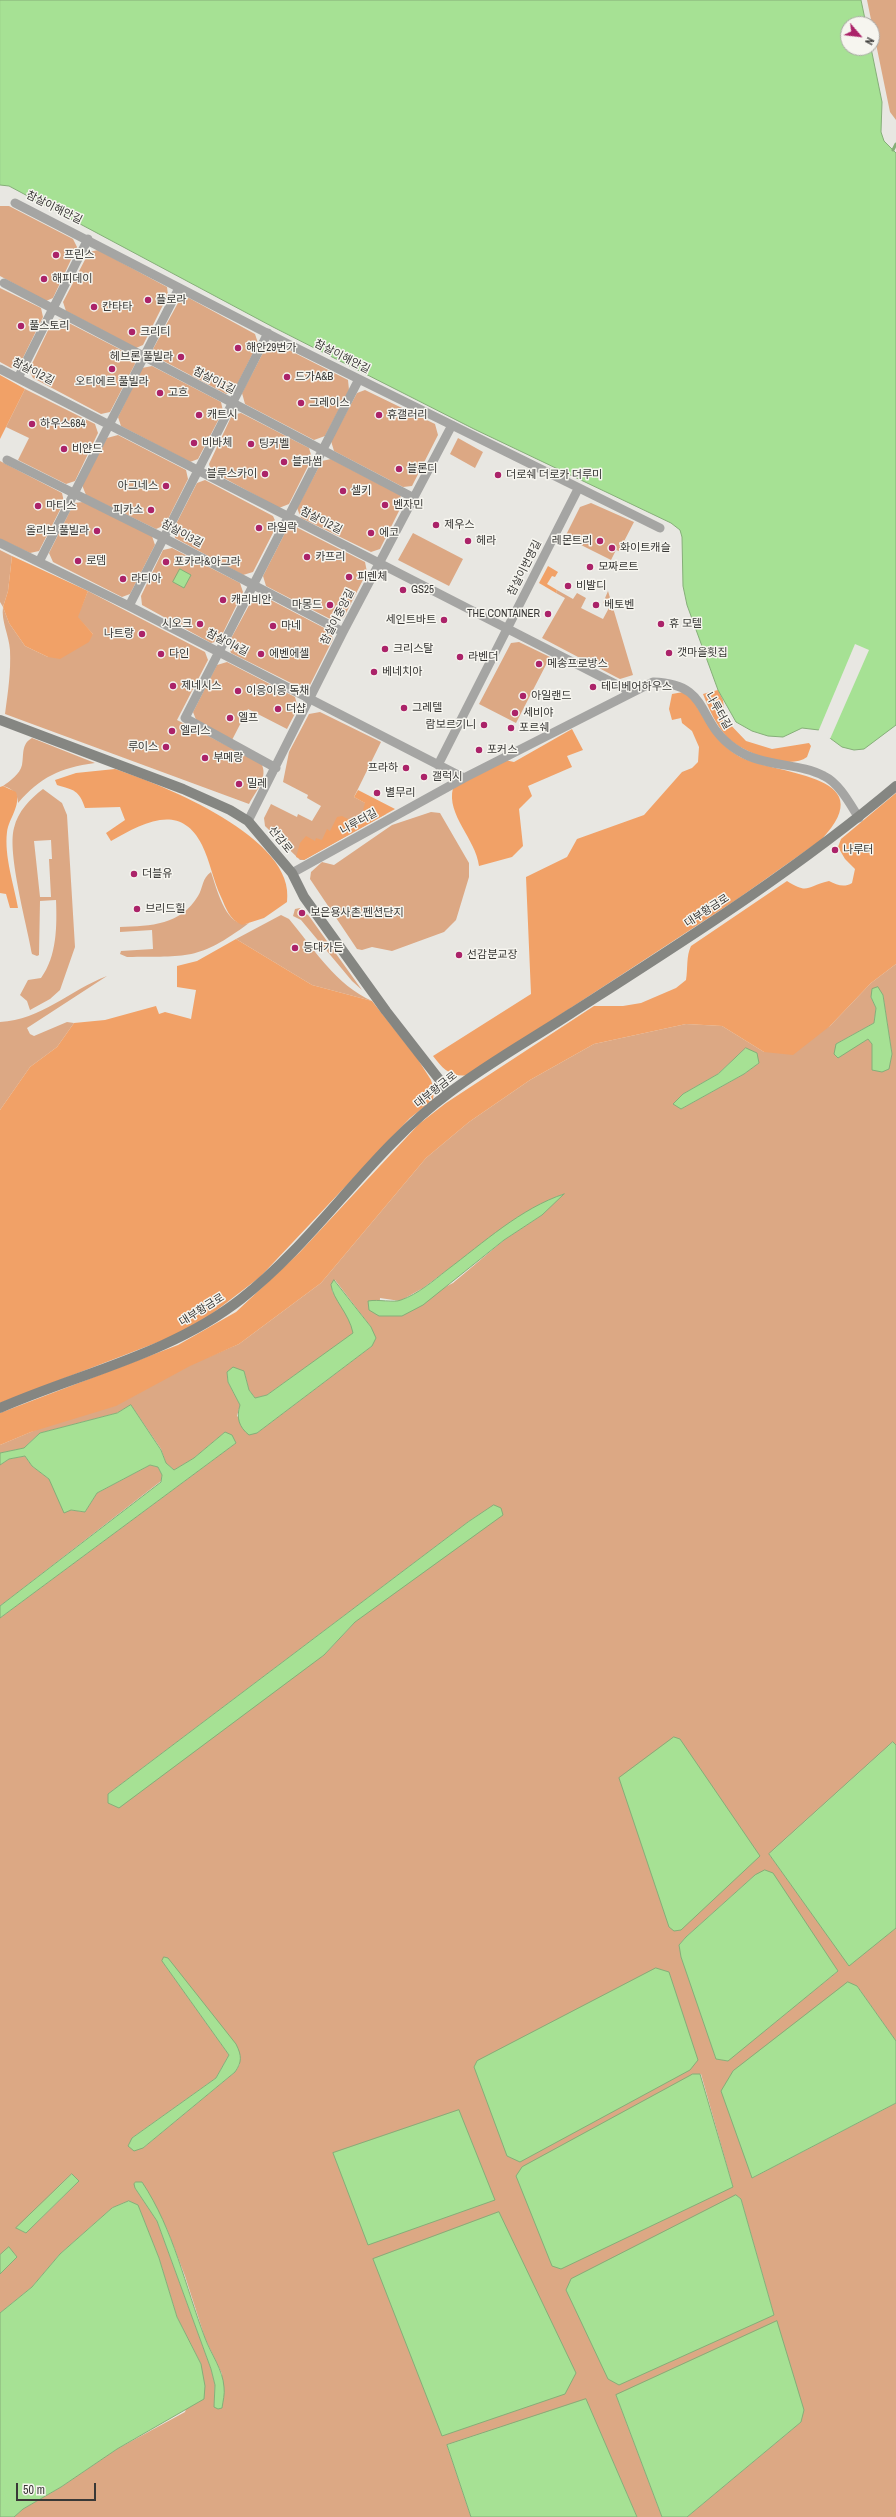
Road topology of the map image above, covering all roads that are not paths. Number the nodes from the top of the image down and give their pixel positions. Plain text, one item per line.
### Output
1 (15, 203) dead end
2 (88, 239) junction
3 (4, 284) dead end
4 (179, 288) junction
5 (53, 310) junction
6 (268, 333) junction
7 (143, 358) junction
8 (0, 369) edge
9 (18, 378) junction
10 (359, 379) junction
11 (233, 404) junction
12 (109, 425) junction
13 (452, 425) junction
14 (322, 450) junction
15 (7, 460) dead end
16 (198, 471) junction
17 (578, 489) junction
18 (73, 493) junction
19 (414, 498) junction
20 (287, 517) junction
21 (660, 528) dead end
22 (164, 538) junction
23 (0, 543) edge
24 (39, 562) junction
25 (379, 564) junction
26 (252, 585) junction
27 (129, 606) junction
28 (507, 630) junction
29 (343, 632) junction
30 (218, 652) junction
31 (631, 692) junction
32 (310, 700) junction
33 (0, 720) edge
34 (438, 765) junction
35 (276, 768) junction
36 (464, 778) junction
37 (896, 786) edge
38 (859, 818) junction
39 (248, 822) junction
40 (292, 873) junction
41 (449, 1092) junction
42 (0, 1408) edge

1 - 2 street, 참살이해안길
2 - 4 street, 참살이해안길
2 - 5 street
3 - 5 street, 참살이1길
4 - 6 street, 참살이해안길
4 - 7 street
5 - 7 street, 참살이1길
5 - 9 street
6 - 10 street, 참살이해안길
6 - 11 street
7 - 11 street, 참살이1길
7 - 12 street
8 - 9 street, 참살이2길
9 - 12 street, 참살이2길
10 - 13 street, 참살이해안길
10 - 14 street
11 - 14 street, 참살이1길
11 - 16 street
12 - 16 street, 참살이2길
12 - 18 street
13 - 17 street, 참살이해안길
13 - 19 street, 참살이중앙길
14 - 19 street, 참살이1길
14 - 20 street
15 - 18 street, 참살이3길
16 - 20 street, 참살이2길
16 - 22 street
17 - 21 street, 참살이해안길
17 - 28 street, 참살이번영길
18 - 22 street, 참살이3길
18 - 24 street
19 - 25 street, 참살이중앙길
20 - 25 street, 참살이2길
20 - 26 street
22 - 26 street, 참살이3길
22 - 27 street
23 - 24 street, 참살이4길
24 - 27 street, 참살이4길
25 - 28 street, 참살이2길
25 - 29 street, 참살이중앙길
26 - 29 street, 참살이3길
26 - 30 street
27 - 30 street, 참살이4길
28 - 31 street, 참살이2길
28 - 34 street, 참살이번영길
29 - 32 street, 참살이중앙길
30 - 32 street, 참살이4길
30 - 35 street
31 - 36 street, 나루터길
31 - 38 street, 나루터길
32 - 34 street, 참살이4길
32 - 35 street, 참살이중앙길
33 - 39 main road, 선감로
34 - 36 street, 참살이4길
35 - 39 street, 참살이중앙길
36 - 40 street, 나루터길
37 - 38 main road, 대부황금로
38 - 41 main road, 대부황금로
39 - 40 main road, 선감로
40 - 41 main road, 선감로
41 - 42 main road, 대부황금로

